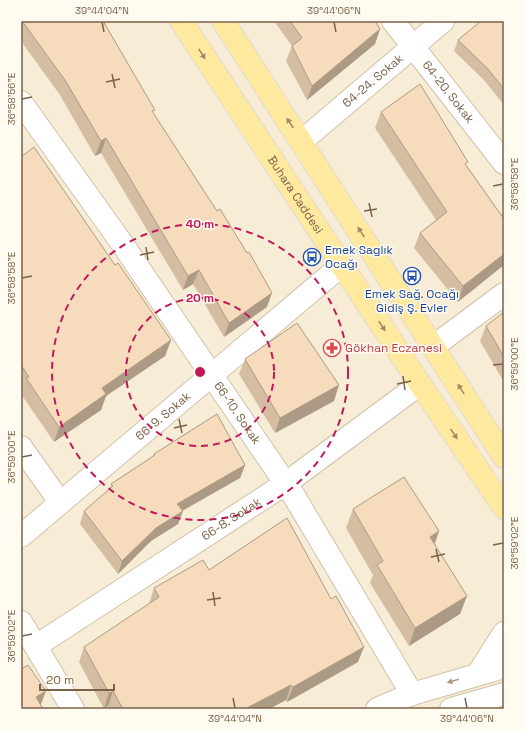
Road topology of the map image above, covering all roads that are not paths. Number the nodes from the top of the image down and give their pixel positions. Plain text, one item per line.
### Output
1 (181, 21) edge
2 (223, 21) edge
3 (393, 21) edge
4 (444, 21) edge
5 (413, 49) junction
6 (21, 102) edge
7 (302, 142) junction
8 (504, 163) edge
9 (342, 265) junction
10 (504, 294) edge
11 (434, 346) junction
12 (211, 373) junction
13 (420, 384) junction
14 (21, 447) edge
15 (504, 458) edge
16 (285, 484) junction
17 (60, 502) junction
18 (504, 508) edge
19 (21, 536) edge
20 (21, 622) edge
21 (504, 633) edge
22 (36, 646) junction
23 (504, 667) edge
24 (478, 674) junction
25 (504, 694) edge
26 (395, 703) edge
27 (73, 709) edge
28 (451, 709) edge

1 -> 9 main road, Buhara Caddesi
7 -> 2 main road
3 - 5 street, 64-20. Sokak
4 - 5 street, 64-24. Sokak
5 - 7 street, 64-24. Sokak
5 - 8 street, 64-20. Sokak
6 - 12 street, 66-10. Sokak
11 -> 7 main road
9 - 12 street, 66-9. Sokak
9 -> 13 main road, Buhara Caddesi
10 - 11 street
15 -> 11 main road
12 - 16 street, 66-10. Sokak
12 - 17 street, 66-9. Sokak
13 - 16 street, 66-8. Sokak
13 -> 18 main road, Buhara Caddesi
14 - 17 street
16 - 22 street, 66-8. Sokak
16 - 26 street, 66-10. Sokak
17 - 19 street, 66-9. Sokak
20 - 22 street
21 - 24 street
22 - 27 street
23 - 24 street
24 -> 26 street
25 - 28 street

